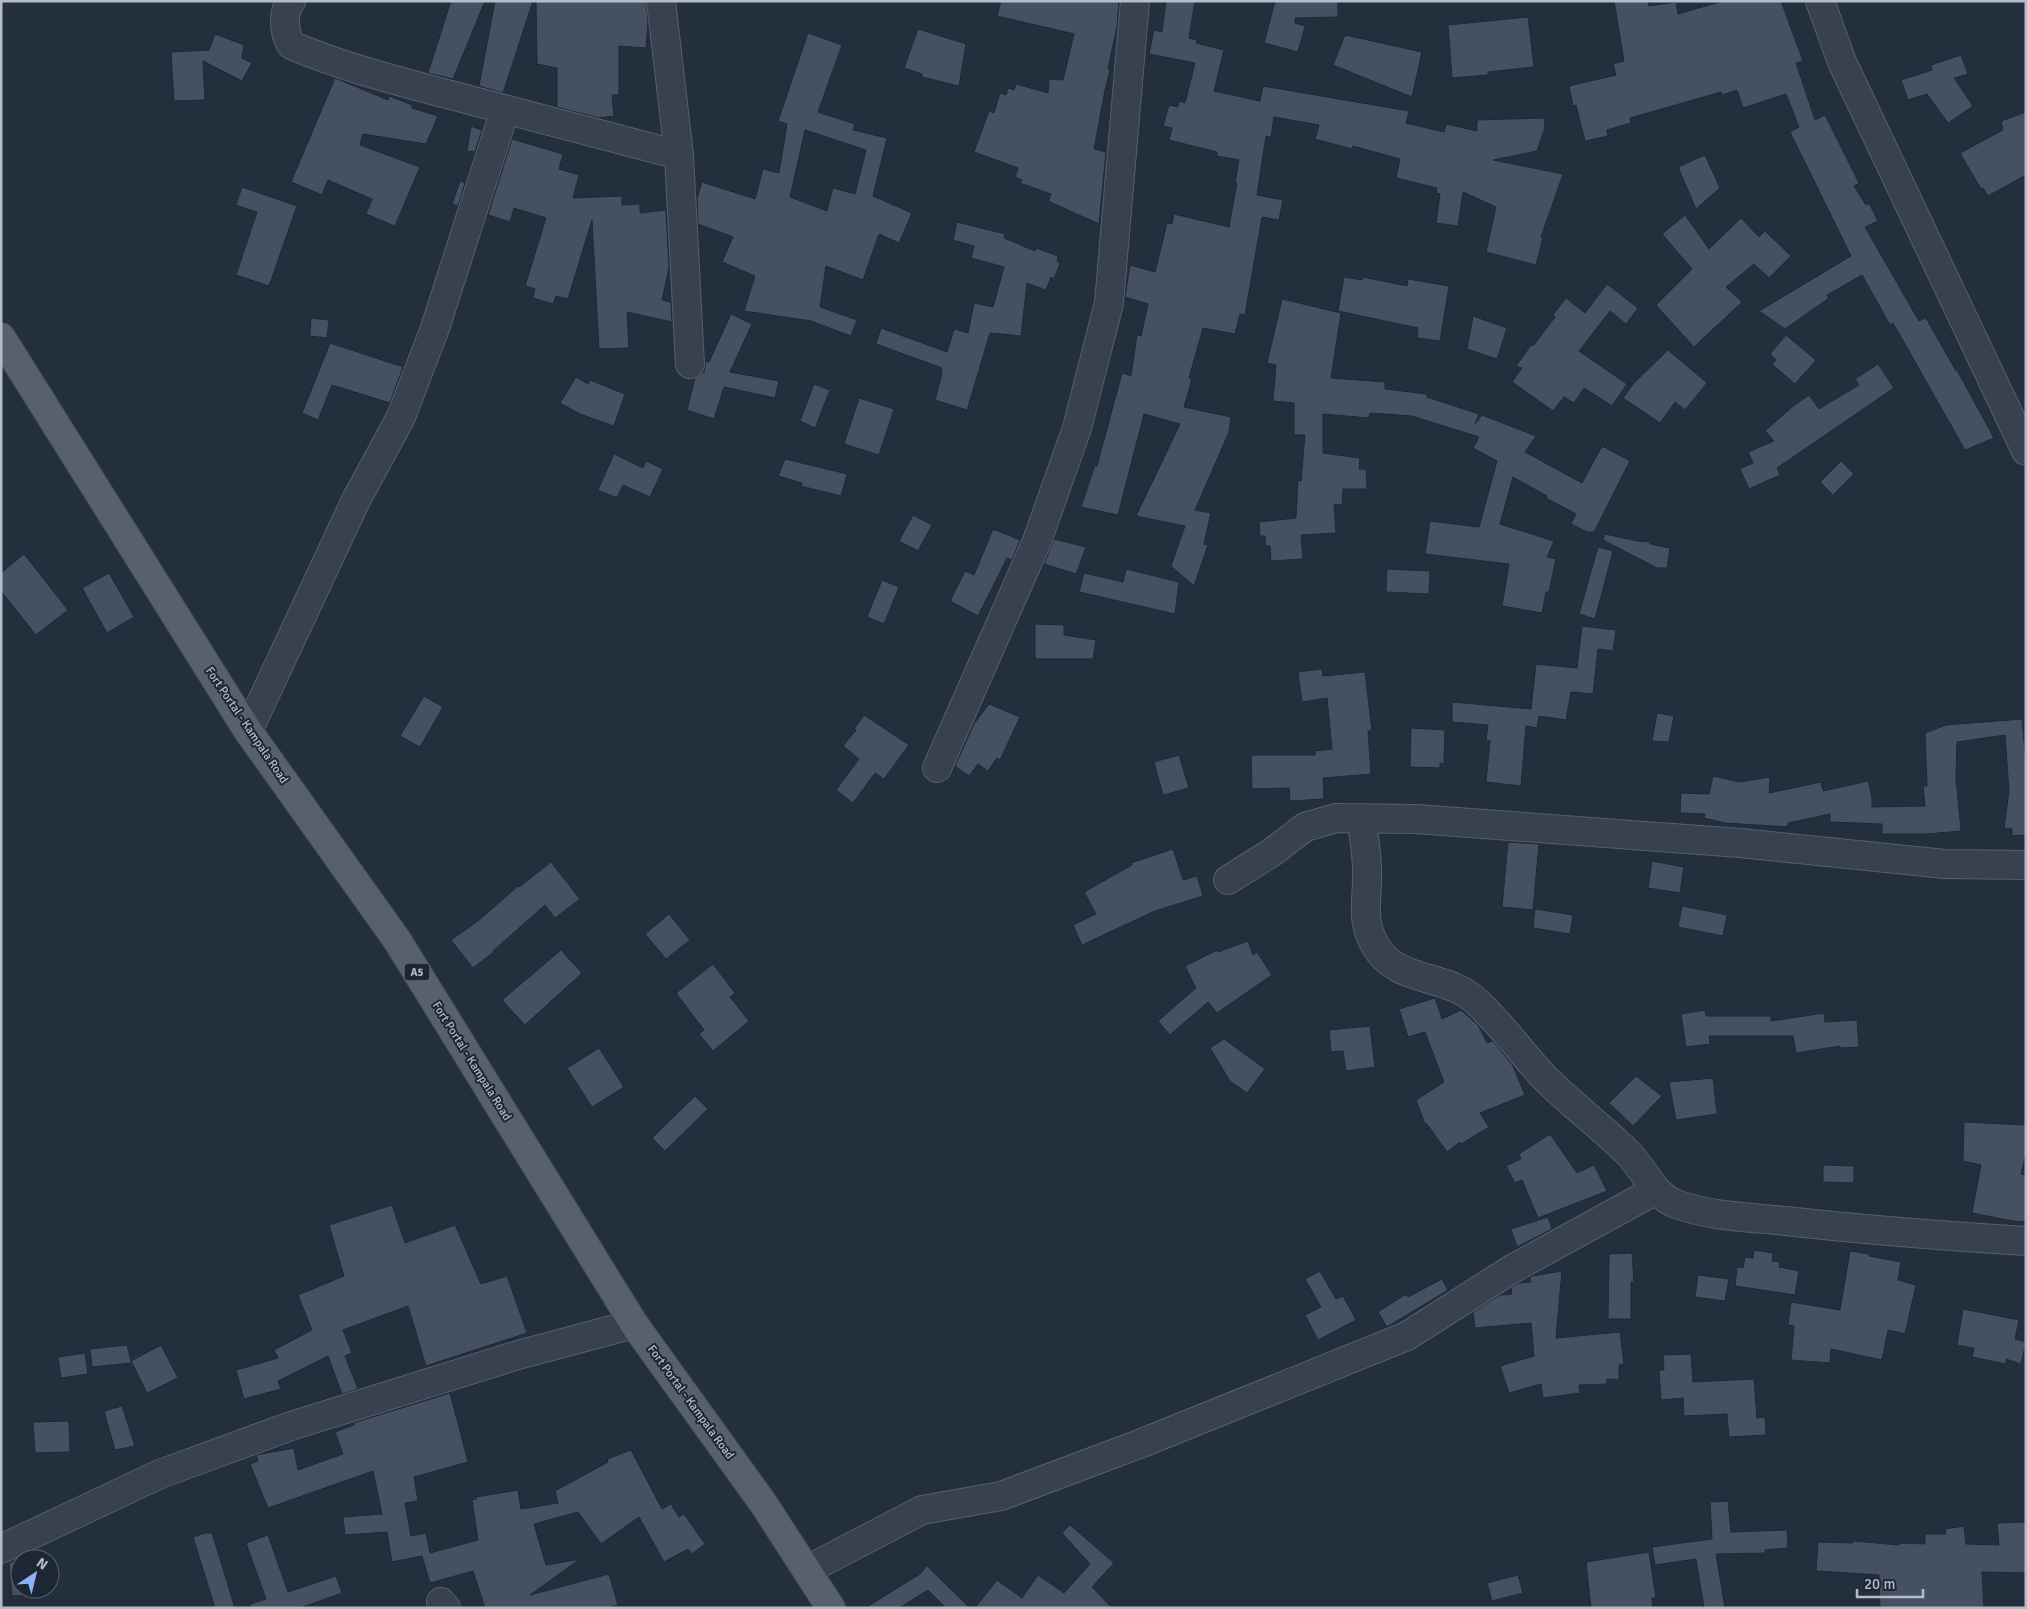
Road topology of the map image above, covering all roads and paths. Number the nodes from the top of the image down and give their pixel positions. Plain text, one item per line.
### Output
1 (291, 1) edge
2 (661, 1) edge
3 (1135, 1) edge
4 (1820, 1) edge
5 (505, 110) junction
6 (679, 154) junction
7 (1, 337) edge
8 (690, 364) dead end
9 (2026, 451) edge
10 (248, 731) junction
11 (937, 768) dead end
12 (1362, 818) junction
13 (2026, 865) edge
14 (1228, 880) dead end
15 (1656, 1190) junction
16 (2026, 1241) edge
17 (634, 1324) junction
18 (1, 1549) edge
19 (807, 1570) junction
20 (831, 1608) edge

1 - 5 street
2 - 6 street
3 - 11 street
4 - 9 street
5 - 6 street
5 - 10 street
6 - 8 street
7 - 10 main road, Fort Portal - Kampala Road / A5
10 - 17 main road, Fort Portal - Kampala Road / A5
12 - 13 street
12 - 14 street
12 - 15 street
15 - 16 street
15 - 19 street
17 - 18 street
17 - 19 main road, Fort Portal - Kampala Road / A5
19 - 20 main road, Fort Portal - Kampala Road / A5

